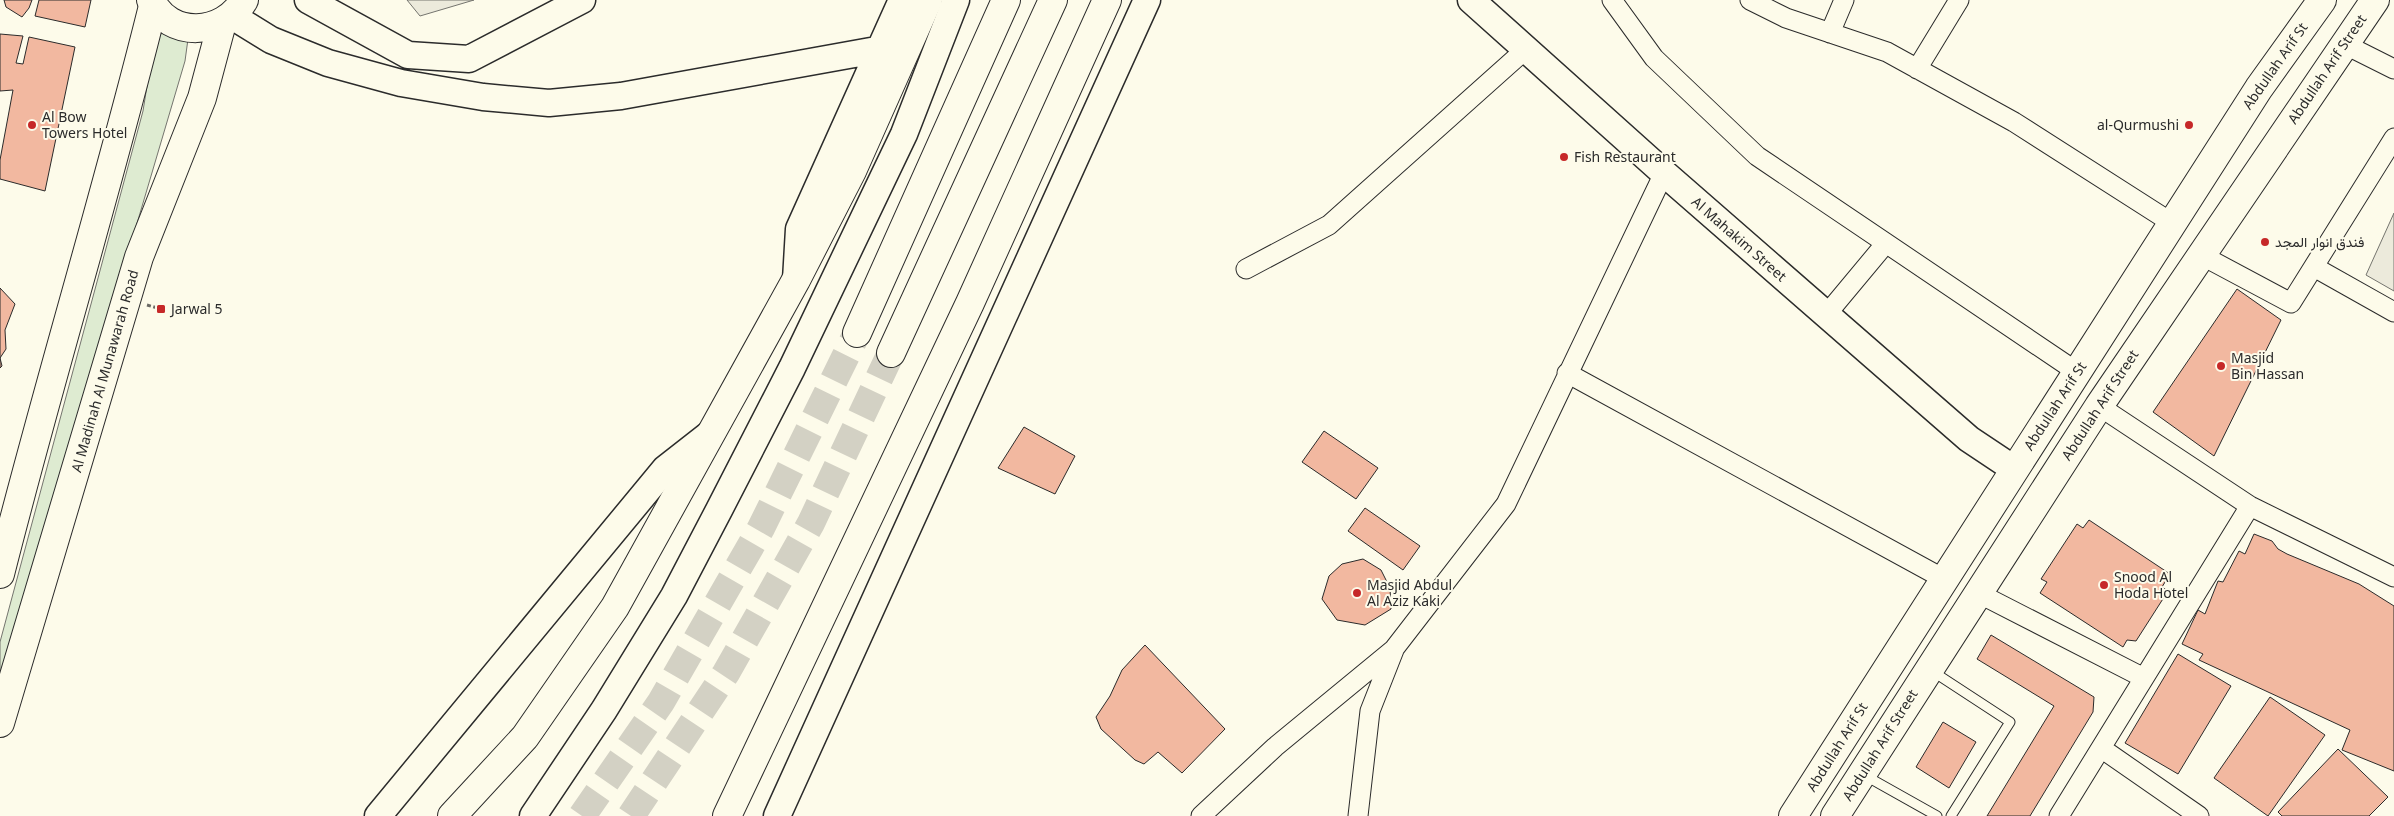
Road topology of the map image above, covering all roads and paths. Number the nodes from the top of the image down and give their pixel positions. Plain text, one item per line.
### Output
1 (308, 0) edge
2 (582, 0) edge
3 (902, 0) edge
4 (928, 0) edge
5 (956, 0) edge
6 (1006, 0) edge
7 (1052, 0) edge
8 (1107, 0) edge
9 (1147, 0) edge
10 (1471, 0) edge
11 (1612, 0) edge
12 (1750, 0) edge
13 (1844, 0) edge
14 (1959, 0) edge
15 (2322, 0) edge
16 (2375, 0) edge
17 (152, 3) edge
18 (233, 13) edge
19 (1830, 33) junction
20 (2344, 44) junction
21 (882, 49) junction
22 (1526, 49) junction
23 (408, 55) junction
24 (1917, 69) junction
25 (2394, 69) edge
26 (401, 83) junction
27 (2394, 138) edge
28 (1664, 173) junction
29 (2172, 223) junction
30 (1886, 243) junction
31 (2201, 254) junction
32 (2314, 267) junction
33 (1246, 269) dead end
34 (796, 280) junction
35 (2394, 312) edge
36 (1826, 315) junction
37 (857, 333) tunnel mouth
38 (891, 353) tunnel mouth
39 (1567, 373) junction
40 (2072, 379) junction
41 (2099, 406) junction
42 (712, 433) junction
43 (2014, 468) junction
44 (2250, 506) junction
45 (0, 574) edge
46 (2394, 577) edge
47 (1944, 579) junction
48 (1978, 593) junction
49 (1394, 649) junction
50 (1929, 668) junction
51 (2144, 678) junction
52 (0, 723) edge
53 (2101, 748) junction
54 (1861, 773) junction
55 (378, 816) edge
56 (452, 816) edge
57 (533, 816) edge
58 (727, 816) edge
59 (777, 816) edge
60 (1201, 816) edge
61 (1358, 816) edge
62 (1793, 816) edge
63 (1835, 816) edge
64 (1937, 816) edge
65 (1951, 816) edge
66 (2059, 816) edge
67 (2199, 816) edge

1 - 23 street
2 - 23 street
3 - 21 street
4 - 34 main road
5 - 57 street
6 - 37 main road
7 - 38 main road
8 - 58 main road
9 - 59 street
10 - 22 street, Al Mahakim Street
11 - 30 street
12 - 19 street
13 - 19 street
14 - 24 street
15 - 29 main road, Abdullah Arif St
16 - 20 main road, Abdullah Arif Street
17 - 18 main road
17 - 45 main road
18 - 26 street
18 - 52 main road, Al Madinah Al Munawarah Road
19 - 24 street
20 - 25 street
20 - 31 main road, Abdullah Arif Street
21 - 26 street
21 - 34 street
22 - 28 street, Al Mahakim Street
22 - 33 street
23 - 26 street
24 - 29 street
27 - 32 street
28 - 36 street, Al Mahakim Street
28 - 39 street
29 - 40 main road, Abdullah Arif St
30 - 36 street
30 - 40 street
31 - 32 street
31 - 41 main road, Abdullah Arif Street
32 - 35 street
34 - 42 main road
36 - 43 street, Al Mahakim Street
39 - 47 street
39 - 49 street
40 - 41 main road
40 - 43 main road, Abdullah Arif St
41 - 44 street
41 - 48 main road, Abdullah Arif Street
42 - 55 street
42 - 56 main road
43 - 47 main road, Abdullah Arif St
44 - 46 street
44 - 51 street
47 - 62 main road, Abdullah Arif St
48 - 50 main road, Abdullah Arif Street
48 - 51 street
49 - 60 street
49 - 61 street
50 - 54 main road, Abdullah Arif Street
50 - 65 lane
51 - 53 street
53 - 66 street
53 - 67 street
54 - 63 main road, Abdullah Arif Street
54 - 64 lane

